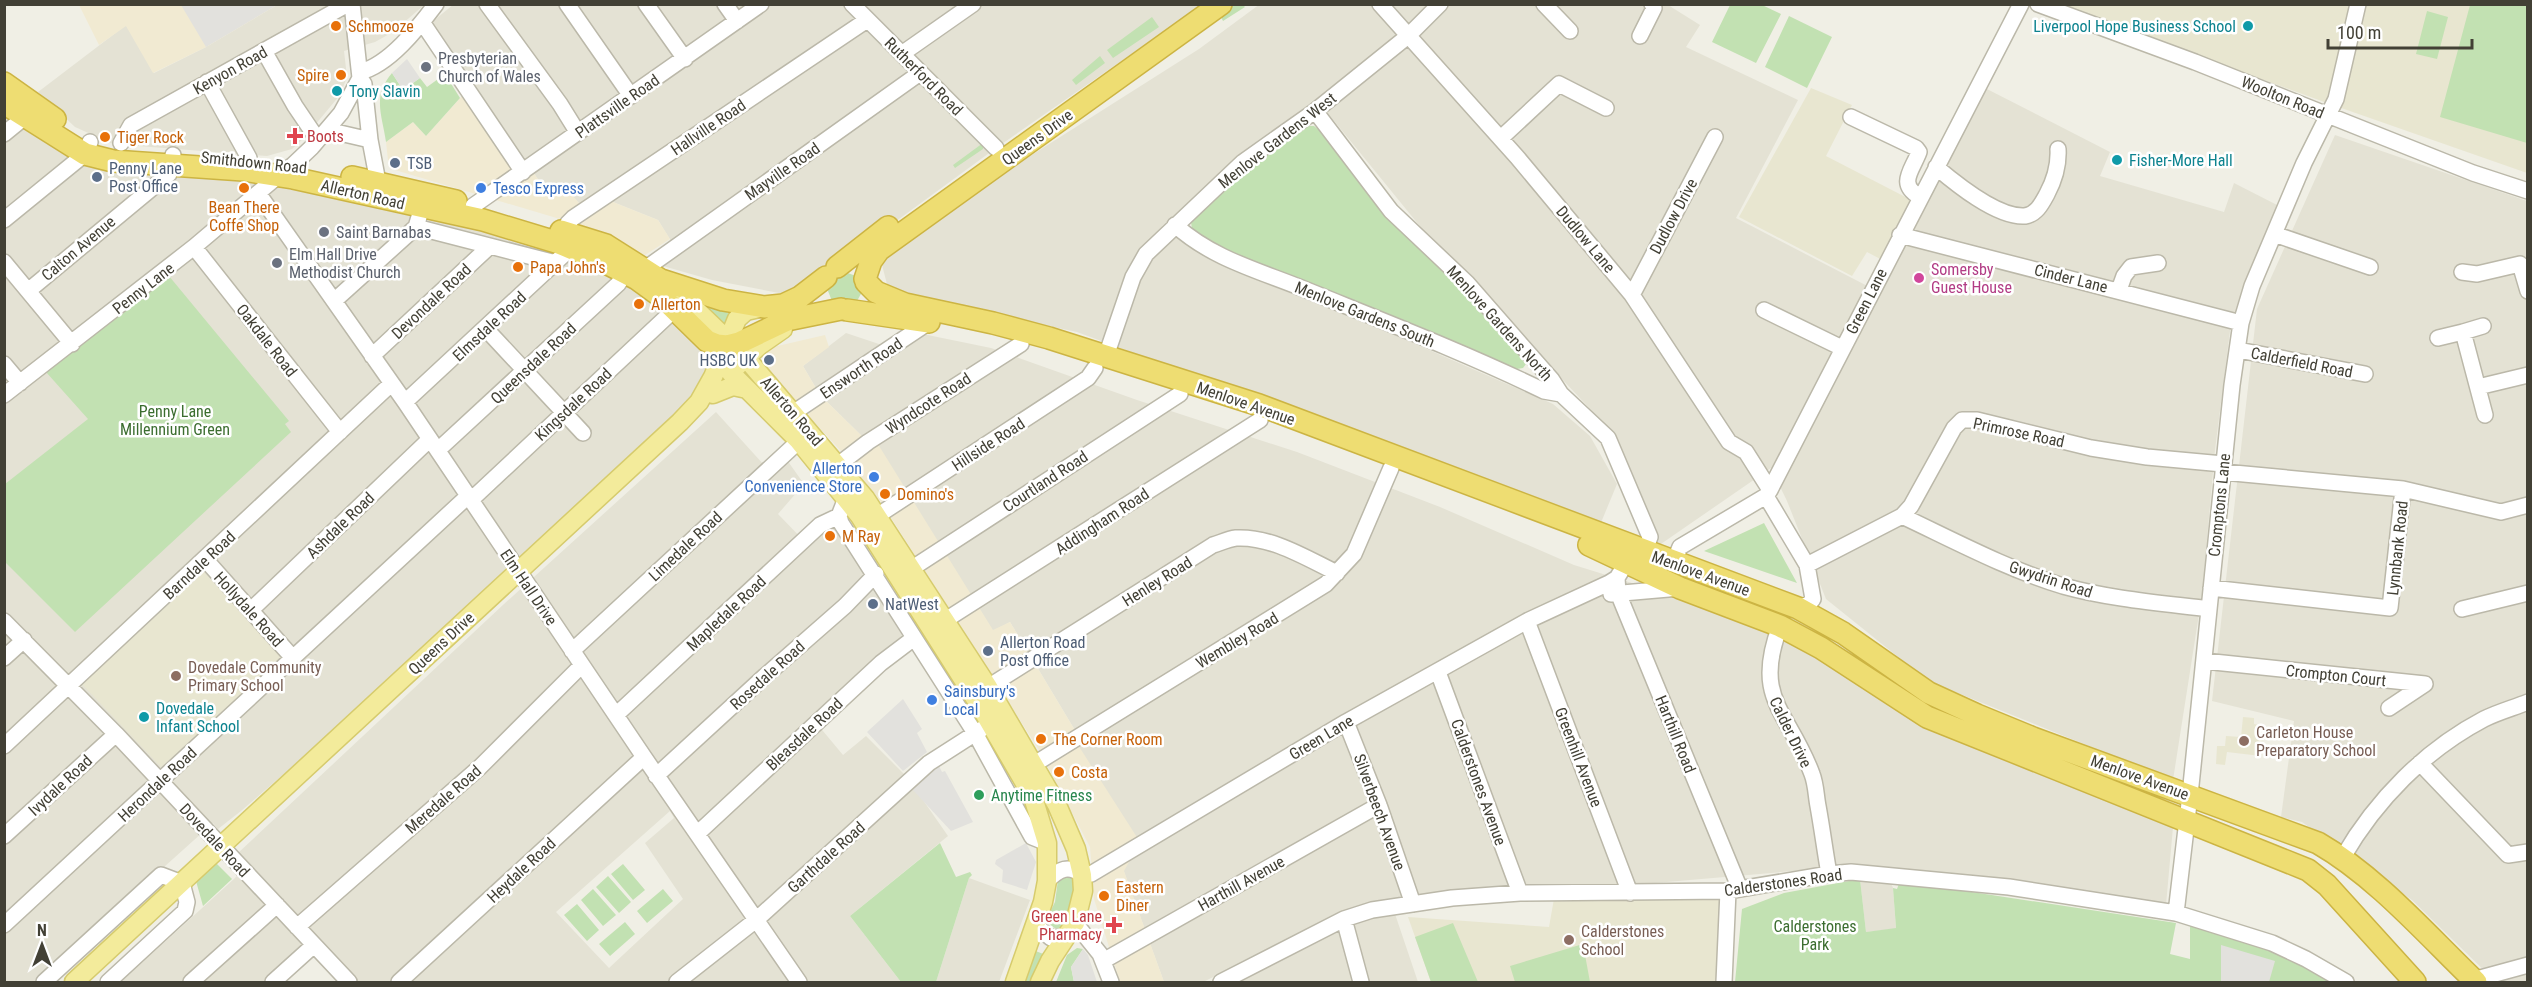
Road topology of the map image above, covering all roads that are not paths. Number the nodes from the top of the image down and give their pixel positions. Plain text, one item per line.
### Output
1 (350, 4) edge
2 (436, 4) edge
3 (488, 4) edge
4 (567, 4) edge
5 (646, 4) edge
6 (725, 4) edge
7 (761, 4) edge
8 (852, 4) edge
9 (973, 4) edge
10 (1203, 4) edge
11 (1221, 4) edge
12 (1380, 4) edge
13 (1440, 4) edge
14 (1544, 4) edge
15 (1652, 4) edge
16 (2021, 4) edge
17 (2038, 4) edge
18 (2358, 4) edge
19 (867, 20) junction
20 (737, 21) junction
21 (422, 22) junction
22 (1570, 31) dead end
23 (1408, 36) junction
24 (1640, 36) dead end
25 (264, 51) junction
26 (903, 54) junction
27 (685, 59) junction
28 (920, 73) junction
29 (360, 75) junction
30 (207, 82) junction
31 (4, 83) edge
32 (630, 96) junction
33 (4, 103) edge
34 (1606, 108) dead end
35 (1315, 111) junction
36 (341, 112) junction
37 (26, 116) junction
38 (2330, 116) junction
39 (1851, 117) dead end
40 (368, 119) junction
41 (578, 133) junction
42 (4, 134) edge
43 (322, 135) junction
44 (1715, 137) dead end
45 (1501, 138) junction
46 (370, 140) junction
47 (120, 142) dead end
48 (88, 148) junction
49 (996, 148) junction
50 (2058, 149) dead end
51 (249, 158) junction
52 (173, 159) junction
53 (1936, 167) junction
54 (299, 169) junction
55 (523, 172) junction
56 (342, 174) joint
57 (376, 189) junction
58 (2528, 191) edge
59 (258, 193) junction
60 (1920, 197) junction
61 (473, 206) junction
62 (419, 217) junction
63 (4, 220) edge
64 (1174, 225) junction
65 (2274, 234) junction
66 (1900, 235) junction
67 (490, 246) junction
68 (194, 247) junction
69 (562, 247) junction
70 (4, 262) edge
71 (2158, 263) dead end
72 (2370, 267) dead end
73 (831, 272) junction
74 (2462, 272) dead end
75 (644, 274) junction
76 (866, 280) junction
77 (2119, 290) junction
78 (28, 291) junction
79 (2528, 291) edge
80 (1632, 295) junction
81 (334, 301) junction
82 (764, 307) junction
83 (675, 309) junction
84 (844, 309) junction
85 (1764, 309) dead end
86 (929, 322) junction
87 (2241, 323) junction
88 (2483, 326) dead end
89 (486, 329) junction
90 (2463, 332) junction
91 (2438, 338) dead end
92 (72, 344) junction
93 (1021, 344) junction
94 (1842, 348) junction
95 (2238, 350) junction
96 (728, 352) junction
97 (372, 356) junction
98 (1100, 362) junction
99 (4, 364) edge
100 (524, 371) junction
101 (2365, 374) dead end
102 (2528, 375) edge
103 (20, 383) junction
104 (391, 384) junction
105 (2478, 387) junction
106 (747, 389) junction
107 (1180, 394) junction
108 (1561, 394) junction
109 (4, 395) edge
110 (706, 398) junction
111 (405, 402) junction
112 (563, 412) junction
113 (2485, 415) dead end
114 (1260, 420) junction
115 (793, 428) junction
116 (340, 432) junction
117 (583, 433) dead end
118 (434, 445) junction
119 (838, 465) junction
120 (1391, 468) junction
121 (2223, 468) junction
122 (2403, 489) junction
123 (1768, 493) junction
124 (470, 498) junction
125 (846, 498) junction
126 (2528, 505) edge
127 (838, 516) junction
128 (877, 516) junction
129 (1902, 516) junction
130 (206, 559) junction
131 (1674, 562) junction
132 (1806, 565) junction
133 (911, 568) junction
134 (1696, 570) junction
135 (518, 571) junction
136 (1626, 572) junction
137 (1337, 573) junction
138 (876, 574) junction
139 (2211, 588) junction
140 (1684, 590) junction
141 (2528, 593) edge
142 (1797, 608) junction
143 (2209, 609) junction
144 (2462, 609) dead end
145 (251, 610) junction
146 (4, 621) edge
147 (945, 621) junction
148 (1527, 621) junction
149 (1780, 626) junction
150 (914, 638) junction
151 (24, 640) junction
152 (572, 651) junction
153 (4, 658) edge
154 (293, 658) junction
155 (2204, 661) junction
156 (582, 665) junction
157 (1437, 672) junction
158 (69, 687) junction
159 (988, 687) junction
160 (2528, 702) edge
161 (2389, 708) dead end
162 (616, 715) junction
163 (1346, 722) junction
164 (982, 729) junction
165 (116, 734) junction
166 (4, 746) edge
167 (644, 757) junction
168 (2420, 764) junction
169 (1033, 765) junction
170 (656, 776) junction
171 (160, 780) junction
172 (2190, 795) junction
173 (1379, 806) junction
174 (2186, 820) junction
175 (697, 834) junction
176 (4, 836) edge
177 (222, 847) junction
178 (2528, 852) edge
179 (2343, 857) junction
180 (1829, 874) junction
181 (1082, 875) junction
182 (1047, 881) junction
183 (182, 883) junction
184 (1734, 890) junction
185 (1520, 893) junction
186 (1630, 893) junction
187 (1413, 903) junction
188 (277, 905) junction
189 (2176, 913) junction
190 (1344, 919) junction
191 (756, 920) junction
192 (1036, 921) junction
193 (4, 925) edge
194 (297, 927) junction
195 (1071, 930) junction
196 (314, 945) junction
197 (1103, 961) junction
198 (2528, 965) edge
199 (44, 982) edge
200 (74, 982) edge
201 (108, 982) edge
202 (191, 982) edge
203 (273, 982) edge
204 (349, 982) edge
205 (399, 982) edge
206 (677, 982) edge
207 (799, 982) edge
208 (1015, 982) edge
209 (1040, 982) edge
210 (1111, 982) edge
211 (1221, 982) edge
212 (1361, 982) edge
213 (1724, 982) edge
214 (2346, 982) edge
215 (2415, 982) edge
216 (2472, 982) edge

1 - 25 street, Kenyon Road
1 - 29 street
2 - 21 street
3 - 41 street
4 - 32 street
5 - 27 street
6 - 20 street
7 - 20 street, Plattsville Road
8 - 19 street, Rutherford Road
9 - 26 street
10 - 49 highway, Queens Drive
11 - 76 highway, Queens Drive
12 - 23 street, Dudlow Lane
13 - 23 street, Menlove Gardens West
14 - 22 street
15 - 24 street
16 - 53 street, Green Lane
17 - 38 street, Woolton Road
18 - 38 street, Cromptons Lane
19 - 26 street, Rutherford Road
19 - 69 street, Hallville Road
20 - 27 street, Plattsville Road
21 - 29 street
21 - 55 street
23 - 35 street, Menlove Gardens West
23 - 45 street, Dudlow Lane
25 - 30 street, Kenyon Road
25 - 43 street
26 - 28 street, Rutherford Road
27 - 32 street, Plattsville Road
28 - 49 street, Rutherford Road
28 - 75 street, Mayville Road
29 - 36 street, Penny Lane
29 - 40 street
30 - 47 street, Kenyon Road
30 - 51 street
31 - 48 highway, Smithdown Road
32 - 41 street, Plattsville Road
33 - 37 highway, Smithdown Road
34 - 45 street
35 - 64 street, Menlove Gardens West
35 - 108 street, Menlove Gardens North
36 - 40 street
36 - 43 street, Penny Lane
37 - 42 street
37 - 48 highway, Smithdown Road
38 - 58 street, Woolton Road
38 - 65 street, Cromptons Lane
39 - 60 street
40 - 46 street
41 - 55 street, Plattsville Road
43 - 46 street
43 - 54 street, Penny Lane
44 - 80 street, Dudlow Drive
45 - 80 street, Dudlow Lane
46 - 57 street
48 - 52 highway, Smithdown Road
48 - 63 street
49 - 73 highway, Queens Drive
50 - 53 street
51 - 52 highway, Smithdown Road
51 - 54 highway, Smithdown Road
52 - 54 highway, Smithdown Road
52 - 78 street, Calton Avenue
53 - 60 street, Green Lane
54 - 56 highway, Smithdown Road
54 - 57 highway, Allerton Road
54 - 59 street, Penny Lane
55 - 61 street, Plattsville Road
56 - 57 highway, Allerton Road
57 - 61 highway, Allerton Road
57 - 62 highway, Allerton Road
59 - 68 street, Penny Lane
59 - 81 street, Elm Hall Drive
60 - 66 street, Green Lane
61 - 69 highway, Allerton Road
62 - 67 street
62 - 69 highway, Allerton Road
62 - 81 street
64 - 98 street, Menlove Gardens West
64 - 108 street, Menlove Gardens South
65 - 72 street
65 - 87 street, Cromptons Lane
66 - 77 street, Cinder Lane
66 - 94 street, Green Lane
67 - 69 street
67 - 97 street, Devondale Road
68 - 92 street, Penny Lane
68 - 116 street, Oakdale Road
69 - 75 highway, Allerton Road
69 - 89 street, Elmsdale Road
70 - 78 street
71 - 77 street
73 - 76 highway
73 - 82 highway
73 - 84 highway
74 - 79 street
75 - 82 highway
75 - 83 highway, Allerton Road
75 - 96 main road, Allerton Road
75 - 100 street, Queensdale Road
76 - 84 highway
76 - 98 highway, Menlove Avenue
77 - 87 street, Cinder Lane
78 - 92 street
80 - 123 street, Dudlow Lane
81 - 97 street, Elm Hall Drive
82 - 96 main road, Queens Drive
83 - 96 highway, Allerton Road
83 - 112 street, Kingsdale Road
84 - 86 highway, Menlove Avenue
84 - 96 highway
85 - 94 street
86 - 93 highway, Menlove Avenue
86 - 115 street, Ensworth Road
87 - 95 street, Cromptons Lane
88 - 90 street
89 - 100 street
89 - 111 street, Elmsdale Road
90 - 91 street
90 - 105 street
92 - 103 street, Penny Lane
93 - 98 highway, Menlove Avenue
93 - 119 street, Wyndcote Road
94 - 123 street, Green Lane
95 - 101 street, Calderfield Road
95 - 121 street, Cromptons Lane
96 - 106 main road, Allerton Road
96 - 110 main road, Queens Drive
96 - 115 main road
97 - 104 street, Elm Hall Drive
98 - 107 highway, Menlove Avenue
98 - 128 street, Hillside Road
98 - 136 highway, Menlove Avenue
99 - 103 street
100 - 112 street
100 - 118 street, Queensdale Road
102 - 105 street
103 - 109 street, Penny Lane
104 - 111 street, Elm Hall Drive
104 - 116 street, Barndale Road
105 - 113 street
106 - 110 main road
106 - 115 main road, Allerton Road
107 - 114 highway, Menlove Avenue
107 - 133 street, Courtland Road
108 - 136 street, Menlove Gardens North
110 - 135 main road, Queens Drive
111 - 118 street, Elm Hall Drive
112 - 117 street
112 - 124 street, Kingsdale Road
114 - 120 highway, Menlove Avenue
114 - 147 street, Addingham Road
115 - 119 main road, Allerton Road
115 - 125 main road, Allerton Road
115 - 152 street, Limedale Road
116 - 130 street, Barndale Road
118 - 124 street, Elm Hall Drive
118 - 145 street, Ashdale Road
119 - 128 main road, Allerton Road
120 - 136 highway, Menlove Avenue
120 - 137 street, Wembley Road
121 - 122 street, Lynnbank Road
121 - 129 street, Primrose Road
121 - 139 street, Cromptons Lane
122 - 126 street
122 - 139 street, Lynnbank Road
123 - 131 street
123 - 132 street, Dudlow Lane
124 - 135 street, Elm Hall Drive
124 - 154 street, Herondale Road
125 - 127 street
125 - 164 main road, Allerton Road
127 - 138 street, Allerton Road
127 - 162 street, Mapledale Road
128 - 133 main road, Allerton Road
129 - 132 street, Primrose Road
129 - 143 street, Gwydrin Road
130 - 145 street, Hollydale Road
130 - 158 street, Barndale Road
131 - 134 highway, Menlove Avenue
131 - 136 highway, Menlove Avenue
132 - 142 street, Dudlow Lane
133 - 147 main road, Allerton Road
134 - 140 highway
134 - 142 highway, Menlove Avenue
135 - 152 street, Elm Hall Drive
135 - 177 main road, Queens Drive
136 - 140 highway, Menlove Avenue
136 - 140 street, Green Lane
136 - 148 street, Green Lane
136 - 184 street, Harthill Road
137 - 159 street, Henley Road
137 - 169 street, Wembley Road
138 - 150 street, Allerton Road
138 - 170 street, Rosedale Road
139 - 143 street, Cromptons Lane
140 - 149 highway, Menlove Avenue
141 - 144 street
142 - 172 highway, Menlove Avenue
143 - 155 street, Cromptons Lane
145 - 154 street, Hollydale Road
146 - 151 street, Dovedale Road
147 - 159 main road, Allerton Road
148 - 157 street, Green Lane
148 - 186 street, Greenhill Avenue
149 - 174 highway, Menlove Avenue
149 - 180 street, Calder Drive
150 - 164 street, Allerton Road
150 - 175 street, Bleasdale Road
151 - 153 street
151 - 158 street, Dovedale Road
152 - 156 street, Elm Hall Drive
154 - 171 street, Herondale Road
155 - 161 street, Crompton Court
155 - 172 street, Cromptons Lane
156 - 162 street, Elm Hall Drive
156 - 194 street, Meredale Road
157 - 163 street, Green Lane
157 - 185 street, Calderstones Avenue
158 - 165 street, Dovedale Road
158 - 166 street, Barndale Road
159 - 169 main road, Allerton Road
160 - 168 street
162 - 167 street, Elm Hall Drive
163 - 173 street, Silverbeech Avenue
163 - 181 street, Green Lane
164 - 182 main road, Allerton Road
164 - 191 street, Garthdale Road
165 - 171 street, Dovedale Road
165 - 176 street, Ivydale Road
167 - 170 street, Elm Hall Drive
167 - 205 street, Heydale Road
168 - 178 street
168 - 179 street
169 - 181 main road, Allerton Road
170 - 175 street, Elm Hall Drive
171 - 177 street, Dovedale Road
171 - 193 street, Herondale Road
172 - 174 street, Cromptons Lane
172 - 179 highway, Menlove Avenue
173 - 187 street, Silverbeech Avenue
173 - 197 street, Harthill Avenue
174 - 189 street, Cromptons Lane
174 - 215 highway, Menlove Avenue
175 - 191 street, Elm Hall Drive
177 - 183 main road, Queens Drive
177 - 188 street, Dovedale Road
179 - 216 highway, Menlove Avenue
180 - 184 street, Calderstones Road
180 - 189 street, Calderstones Road
181 - 182 street
181 - 195 main road, Allerton Road
182 - 192 main road, Allerton Road
183 - 199 street
183 - 200 main road, Queens Drive
183 - 201 street
184 - 186 street, Calderstones Road
184 - 213 street, Harthill Road
185 - 186 street, Calderstones Road
185 - 187 street, Calderstones Road
187 - 190 street, Calderstones Road
188 - 194 street, Dovedale Road
188 - 202 street
189 - 214 street, Calderstones Road
190 - 211 street, Calderstones Road
190 - 212 street
191 - 206 street, Garthdale Road
191 - 207 street, Elm Hall Drive
192 - 195 street
192 - 208 main road, Allerton Road
194 - 196 street, Dovedale Road
195 - 197 street
195 - 209 main road
196 - 203 street
196 - 204 street, Dovedale Road
197 - 210 street
198 - 216 street

